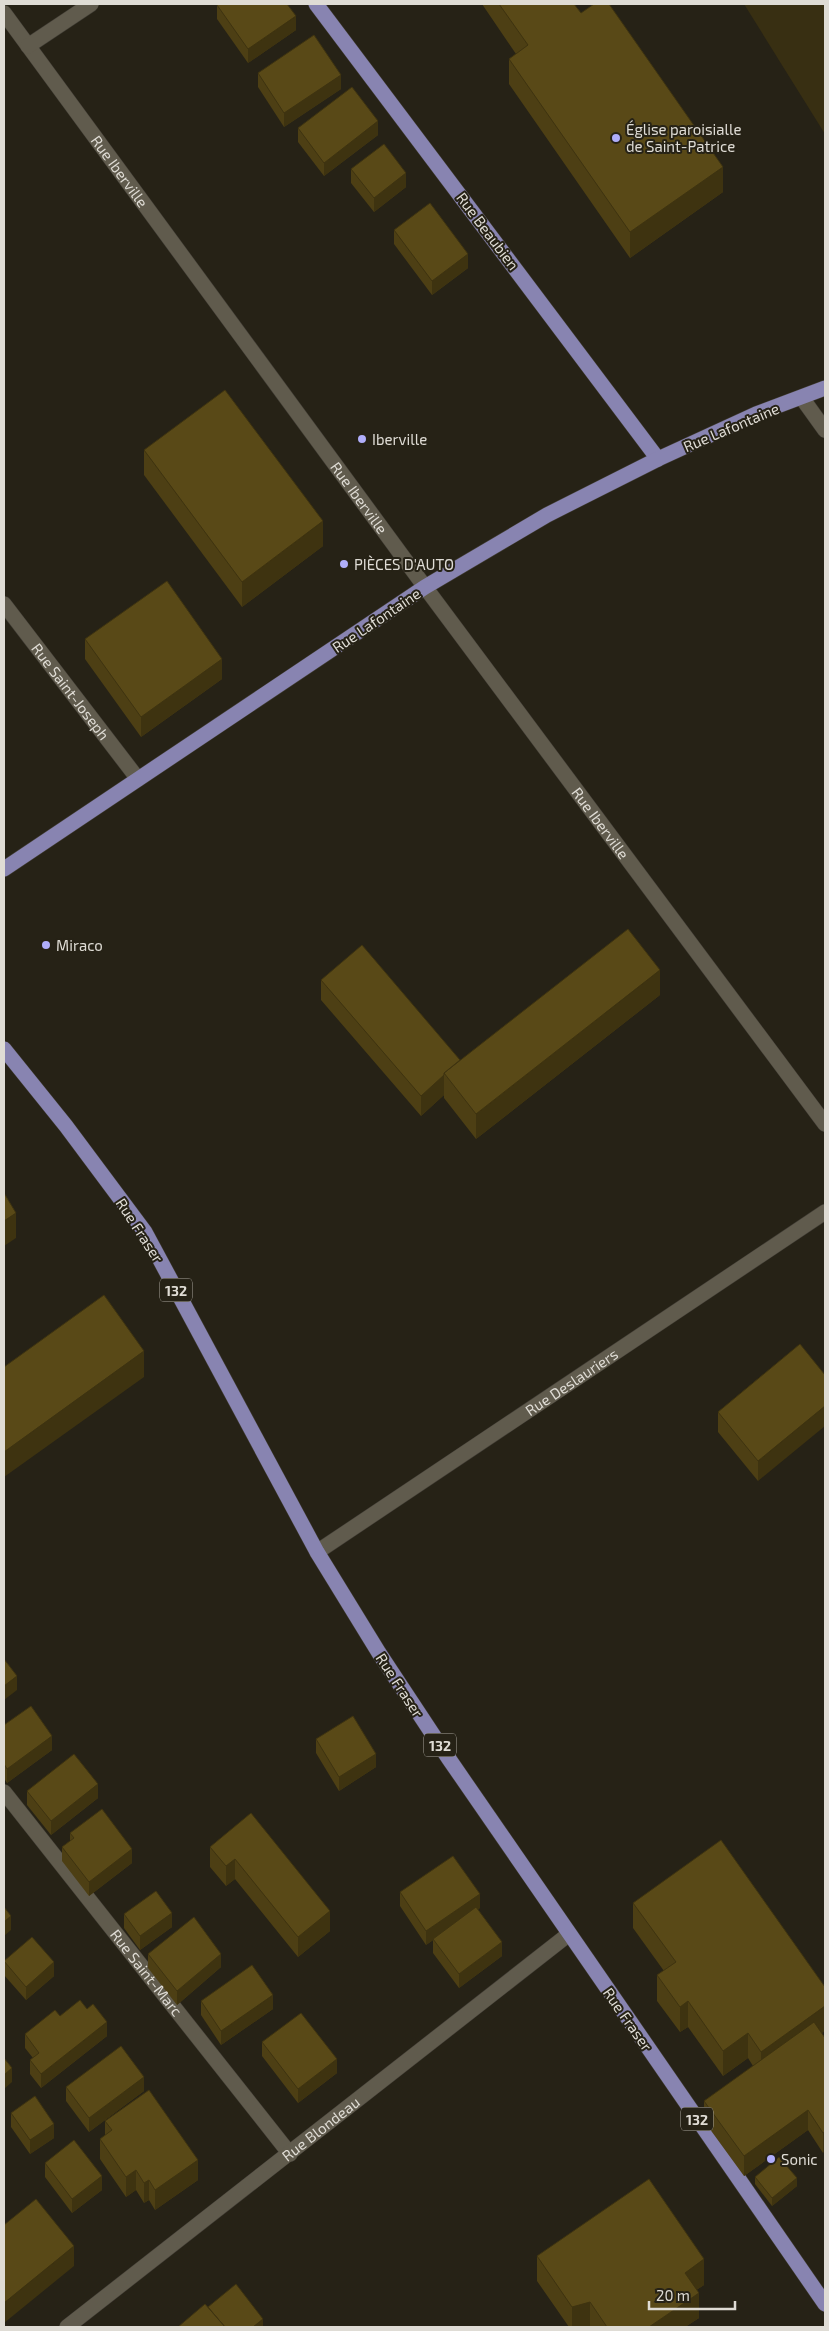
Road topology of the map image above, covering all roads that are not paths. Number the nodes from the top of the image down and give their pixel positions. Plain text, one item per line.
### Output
1 (90, 4) edge
2 (316, 4) edge
3 (4, 13) edge
4 (28, 46) junction
5 (825, 388) edge
6 (802, 398) junction
7 (825, 430) edge
8 (658, 459) junction
9 (425, 587) junction
10 (4, 604) edge
11 (138, 779) junction
12 (4, 869) edge
13 (4, 1049) edge
14 (825, 1124) edge
15 (825, 1212) edge
16 (317, 1552) junction
17 (4, 1792) edge
18 (569, 1934) junction
19 (290, 2154) junction
20 (825, 2304) edge
21 (72, 2326) edge

1 - 4 street
2 - 8 main road, Rue Beaubien
3 - 4 street, Rue Iberville
4 - 9 street, Rue Iberville
5 - 6 main road, Rue Lafontaine
6 - 7 street
6 - 8 main road, Rue Lafontaine
8 - 9 main road, Rue Lafontaine
9 - 11 main road, Rue Lafontaine
9 - 14 street, Rue Iberville
10 - 11 street, Rue Saint-Joseph
11 - 12 main road, Rue Lafontaine
13 - 16 main road, Rue Fraser / 132
15 - 16 street, Rue Deslauriers
16 - 18 main road, Rue Fraser / 132
17 - 19 street, Rue Saint-Marc
18 - 19 street, Rue Blondeau
18 - 20 main road, Rue Fraser / 132
19 - 21 street, Rue Blondeau

